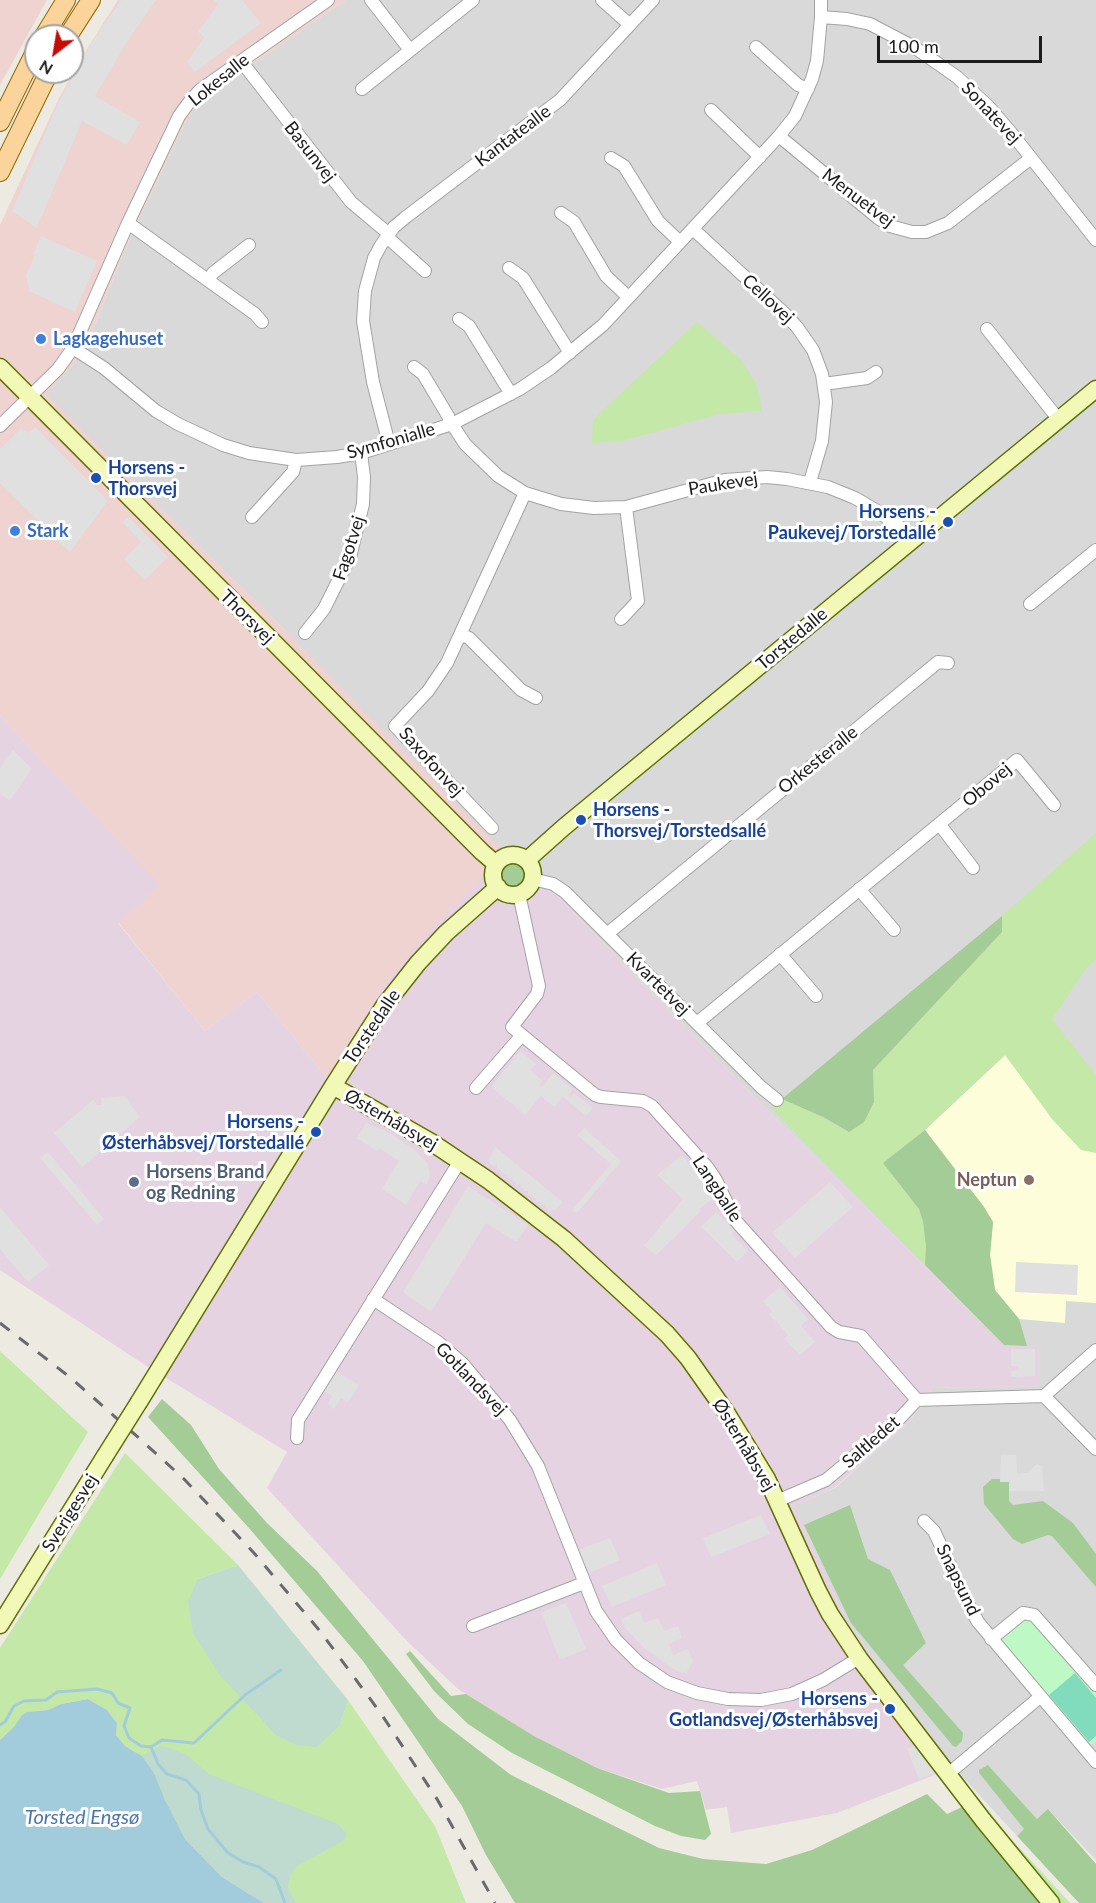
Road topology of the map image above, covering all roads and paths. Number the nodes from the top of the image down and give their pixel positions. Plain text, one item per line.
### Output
1 (66, 0) edge
2 (91, 0) edge
3 (328, 0) edge
4 (371, 0) edge
5 (473, 0) edge
6 (602, 0) edge
7 (653, 0) edge
8 (821, 0) edge
9 (821, 17) junction
10 (51, 24) edge
11 (76, 24) edge
12 (630, 25) junction
13 (756, 47) dead end
14 (410, 50) junction
15 (241, 61) junction
16 (24, 74) edge
17 (43, 84) edge
18 (362, 89) dead end
19 (808, 89) junction
20 (711, 110) dead end
21 (0, 122) edge
22 (779, 136) junction
23 (760, 157) junction
24 (611, 158) dead end
25 (1031, 158) junction
26 (0, 172) edge
27 (561, 213) dead end
28 (128, 223) junction
29 (693, 229) junction
30 (388, 235) junction
31 (1096, 240) edge
32 (680, 242) junction
33 (249, 245) dead end
34 (509, 268) dead end
35 (425, 272) dead end
36 (208, 280) junction
37 (628, 297) junction
38 (459, 319) dead end
39 (262, 322) dead end
40 (987, 329) dead end
41 (73, 348) junction
42 (570, 353) junction
43 (0, 367) edge
44 (414, 367) dead end
45 (876, 372) dead end
46 (824, 384) junction
47 (1096, 389) edge
48 (512, 394) junction
49 (30, 398) junction
50 (1059, 420) junction
51 (451, 424) junction
52 (0, 426) edge
53 (389, 444) junction
54 (361, 453) junction
55 (296, 459) junction
56 (810, 482) junction
57 (525, 493) junction
58 (626, 507) junction
59 (252, 517) dead end
60 (913, 539) junction
61 (1096, 550) edge
62 (1030, 603) dead end
63 (621, 619) dead end
64 (305, 633) dead end
65 (462, 635) junction
66 (948, 663) dead end
67 (536, 698) dead end
68 (1054, 805) dead end
69 (940, 825) junction
70 (492, 828) dead end
71 (527, 860) junction
72 (496, 864) junction
73 (973, 868) dead end
74 (533, 879) junction
75 (498, 887) junction
76 (859, 889) junction
77 (519, 894) junction
78 (894, 930) dead end
79 (608, 934) junction
80 (780, 954) junction
81 (816, 996) dead end
82 (697, 1023) junction
83 (522, 1035) junction
84 (333, 1086) junction
85 (476, 1088) dead end
86 (777, 1100) dead end
87 (460, 1161) junction
88 (373, 1299) junction
89 (1096, 1350) edge
90 (1044, 1396) junction
91 (917, 1400) junction
92 (139, 1402) joint
93 (297, 1438) dead end
94 (1096, 1449) edge
95 (777, 1501) junction
96 (924, 1521) dead end
97 (584, 1583) junction
98 (0, 1625) edge
99 (473, 1626) dead end
100 (991, 1640) junction
101 (859, 1658) junction
102 (1096, 1686) edge
103 (1040, 1697) junction
104 (1092, 1748) edge
105 (1096, 1762) edge
106 (948, 1774) junction
107 (1051, 1903) edge

1 - 10 main road
2 - 11 main road
3 - 15 street, Lokesalle
4 - 14 street
5 - 14 street
6 - 12 street
7 - 12 street, Kantatealle
8 - 9 street, Symfonialle
9 - 19 street, Symfonialle
9 - 25 street, Sonatevej
12 - 30 street, Kantatealle
13 - 19 street
14 - 18 street
15 - 28 street, Lokesalle
15 - 30 street, Basunvej
16 - 21 main road
17 - 26 main road
19 - 22 street, Symfonialle
20 - 23 street
22 - 23 street, Symfonialle
22 - 25 street, Menuetvej
23 - 29 street, Symfonialle
24 - 32 street
25 - 31 street, Sonatevej
27 - 37 street
28 - 36 street
28 - 41 street, Lokesalle
29 - 32 street, Symfonialle
29 - 46 street, Cellovej
30 - 35 street
30 - 53 street, Kantatealle
32 - 37 street, Symfonialle
33 - 36 street
34 - 42 street
36 - 39 street
37 - 42 street, Symfonialle
38 - 48 street
40 - 50 street
41 - 49 street, Lokesalle
41 - 55 street, Symfonialle
42 - 48 street, Symfonialle
43 - 49 street, Thorsvej
44 - 51 street, Symfonialle
45 - 46 street
46 - 56 street, Cellovej
47 - 50 street, Torstedalle
48 - 51 street, Symfonialle
49 - 52 street, Lokesalle
49 - 72 street, Thorsvej
50 - 60 street, Torstedalle
51 - 53 street, Symfonialle
51 - 57 street, Paukevej
53 - 54 street, Symfonialle
54 - 55 street, Symfonialle
54 - 64 street, Fagotvej
55 - 59 street
56 - 58 street, Paukevej
56 - 60 street, Paukevej
57 - 58 street, Paukevej
57 - 65 street, Saxofonvej
58 - 63 street
60 - 71 street, Torstedalle
61 - 62 street
65 - 67 street
65 - 70 street, Saxofonvej
66 - 79 street, Orkesteralle
68 - 69 street, Obovej
69 - 73 street
69 - 76 street, Obovej
71 - 72 street
71 - 74 street
72 - 75 street
74 - 77 street
74 - 79 street, Kvartetvej
75 - 77 street
75 - 84 street, Torstedalle
76 - 78 street
76 - 80 street, Obovej
77 - 83 street
79 - 82 street, Kvartetvej
80 - 81 street
80 - 82 street, Obovej
82 - 86 street, Kvartetvej
83 - 85 street
83 - 91 street, Langballe
84 - 87 street, Østerhåbsvej
84 - 92 street, Torstedalle
87 - 88 street
87 - 95 street, Østerhåbsvej
88 - 93 street
88 - 97 street, Gotlandsvej
89 - 90 street
90 - 91 street
90 - 94 street
91 - 95 street, Saltledet
92 - 98 street, Sverigesvej, bridge
95 - 101 street, Østerhåbsvej
96 - 100 street, Snapsund
97 - 99 street
97 - 101 street, Gotlandsvej
100 - 102 street
100 - 103 street, Snapsund
101 - 106 street, Østerhåbsvej
103 - 104 street, Snapsund
103 - 106 street
104 - 105 street, Snapsund
106 - 107 street, Østerhåbsvej

